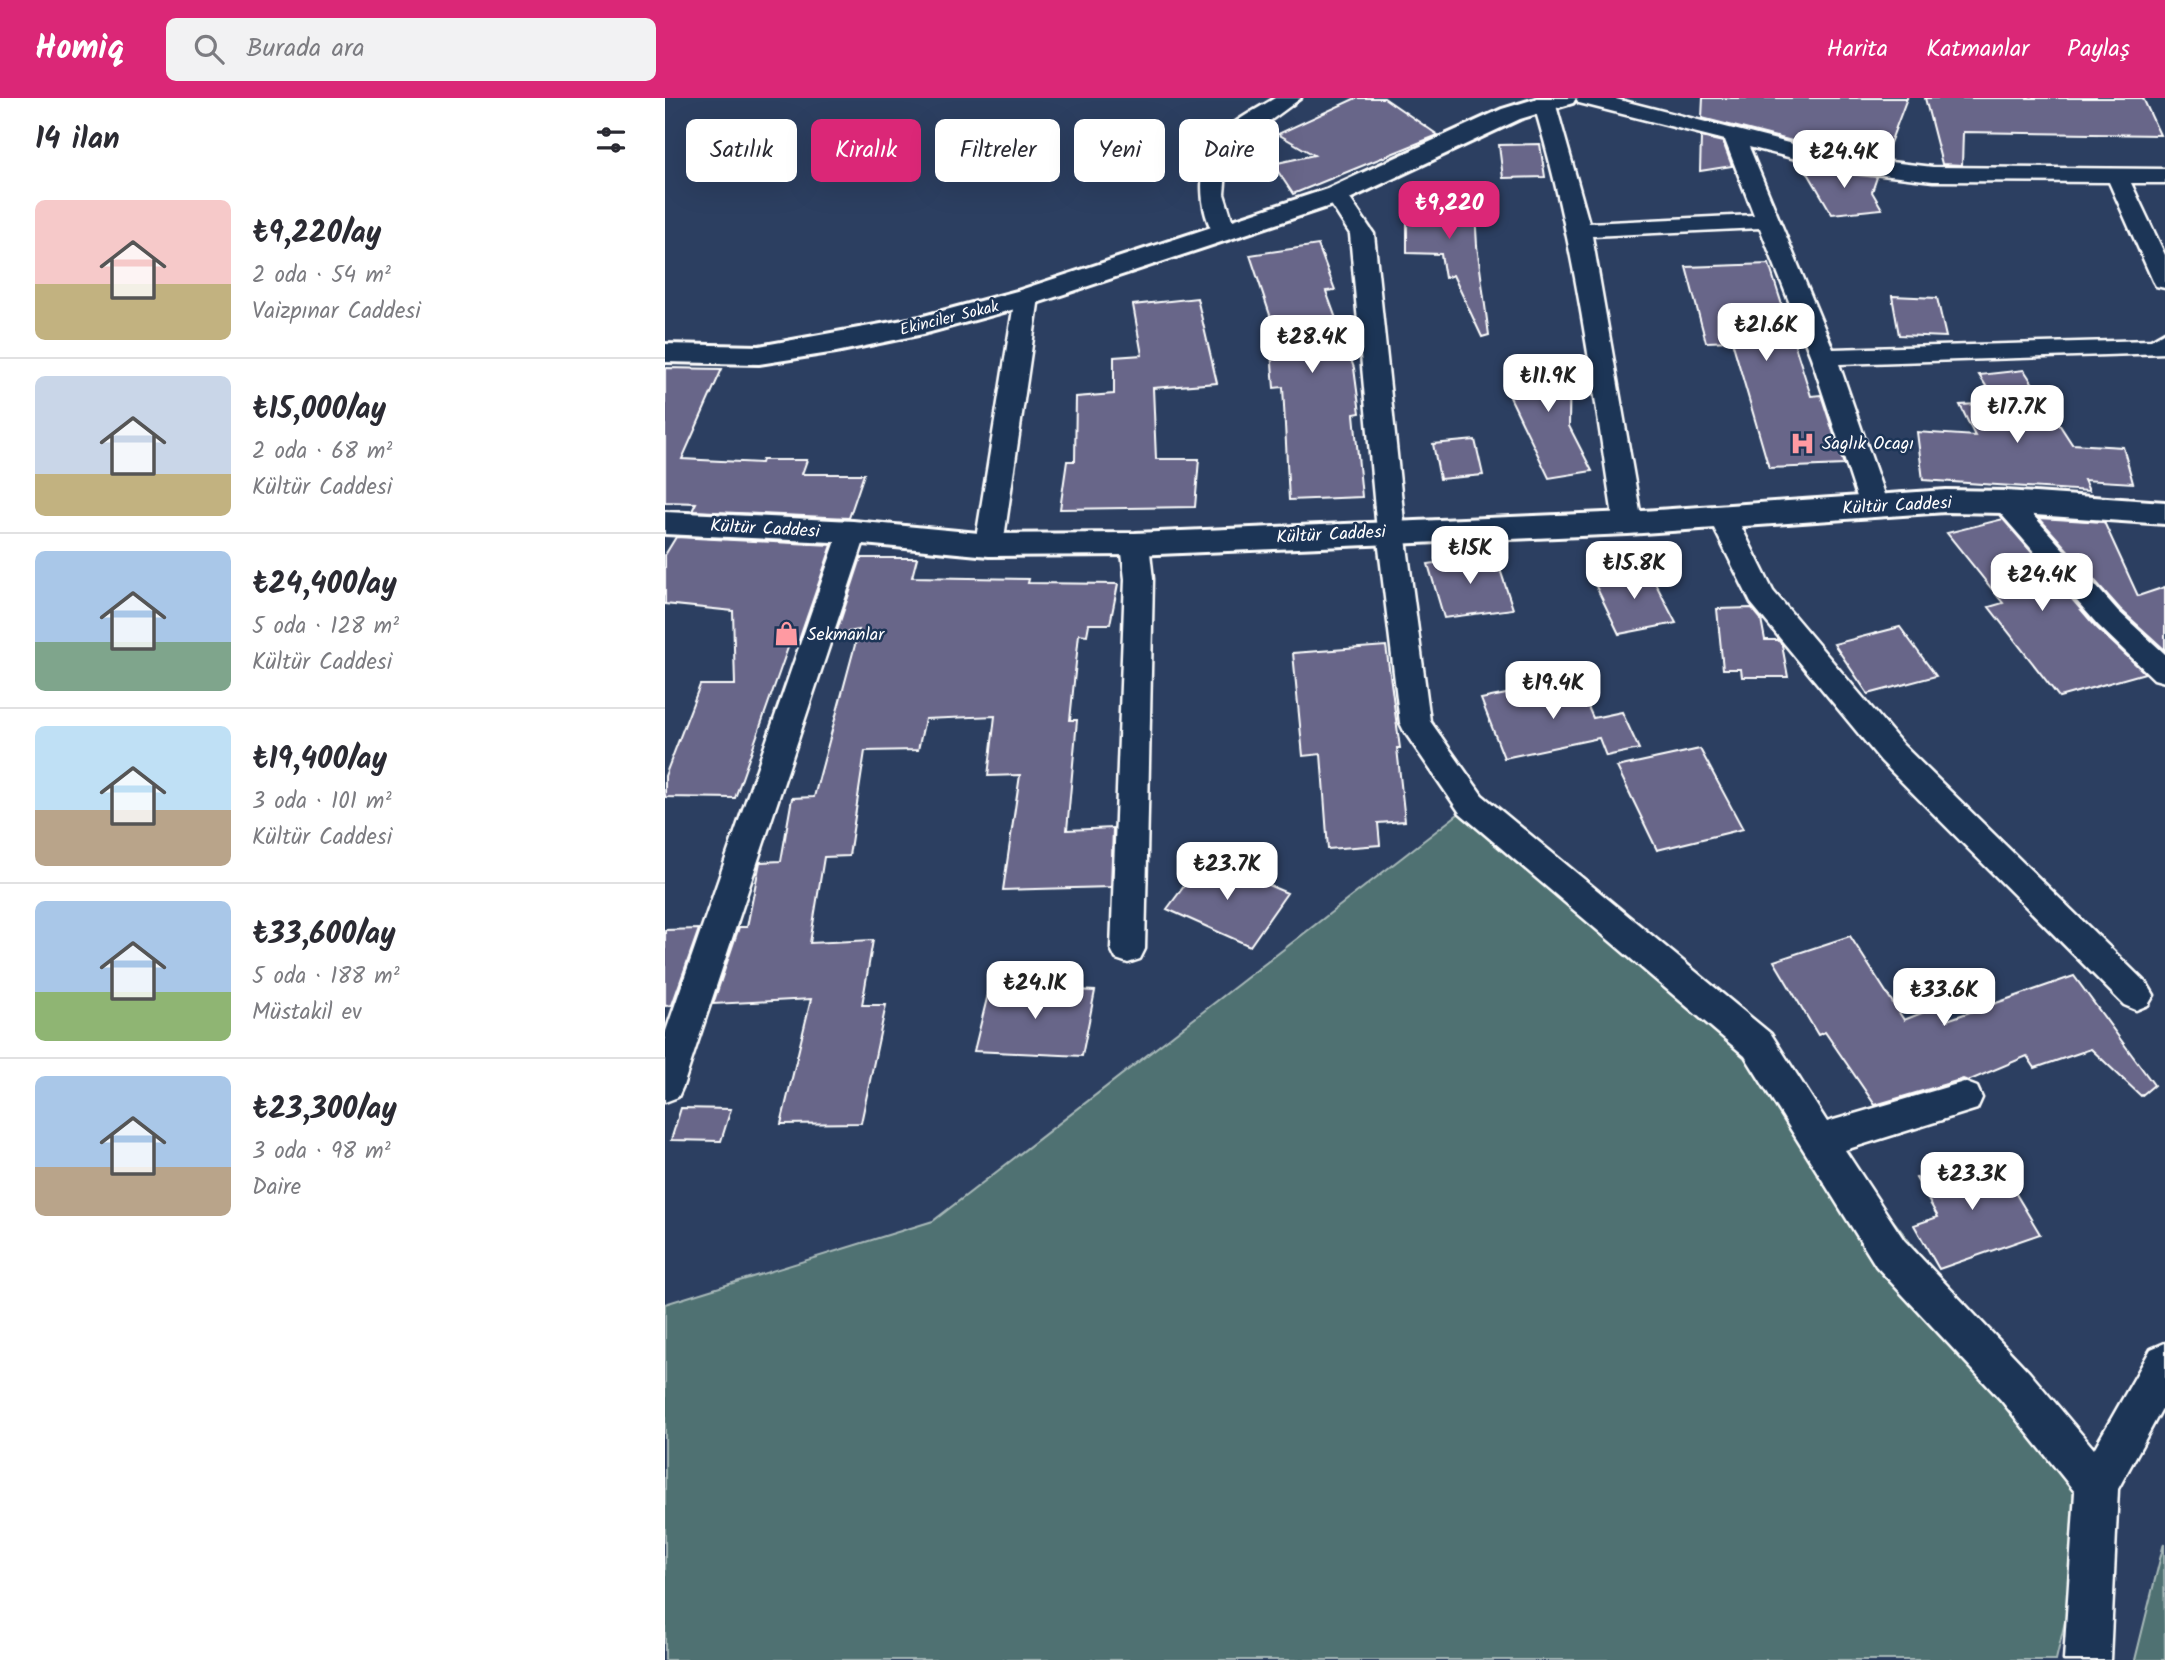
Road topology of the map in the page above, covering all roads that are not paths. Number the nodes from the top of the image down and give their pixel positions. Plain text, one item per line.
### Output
1 (1290, 98) edge
2 (1587, 98) edge
3 (1554, 100) edge
4 (1734, 136) junction
5 (2117, 176) junction
6 (2165, 176) edge
7 (1336, 195) junction
8 (1769, 221) junction
9 (1579, 230) junction
10 (1224, 232) junction
11 (2165, 281) edge
12 (1027, 297) junction
13 (2165, 340) edge
14 (665, 353) edge
15 (1824, 357) junction
16 (2006, 502) junction
17 (1874, 506) junction
18 (2165, 513) edge
19 (1722, 516) junction
20 (665, 523) edge
21 (1627, 523) junction
22 (1391, 531) junction
23 (853, 532) junction
24 (1135, 544) junction
25 (989, 545) junction
26 (2165, 671) edge
27 (1128, 949) dead end
28 (2136, 995) dead end
29 (665, 1086) edge
30 (1965, 1098) dead end
31 (1819, 1141) junction
32 (2165, 1363) edge
33 (2097, 1485) junction
34 (2087, 1660) edge

1 - 10 street
2 - 4 street
3 - 7 street, Ekinciler Sokak
3 - 9 street
4 - 5 street
4 - 8 street
5 - 6 street
5 - 11 street
7 - 10 street, Ekinciler Sokak
7 - 22 street
8 - 9 street
8 - 15 street
9 - 21 street
10 - 12 street, Ekinciler Sokak
12 - 14 street, Ekinciler Sokak
12 - 25 street
13 - 15 street
15 - 17 street
16 - 17 street, Kültür Caddesi
16 - 18 street, Kültür Caddesi
16 - 26 street
17 - 19 street, Kültür Caddesi
19 - 21 street, Kültür Caddesi
19 - 28 street
20 - 23 street, Kültür Caddesi
21 - 22 street, Kültür Caddesi
22 - 24 street, Kültür Caddesi
22 - 31 street
23 - 25 street, Kültür Caddesi
23 - 29 street
24 - 25 street, Kültür Caddesi
24 - 27 street
30 - 31 street
31 - 33 street
32 - 33 street
33 - 34 street

